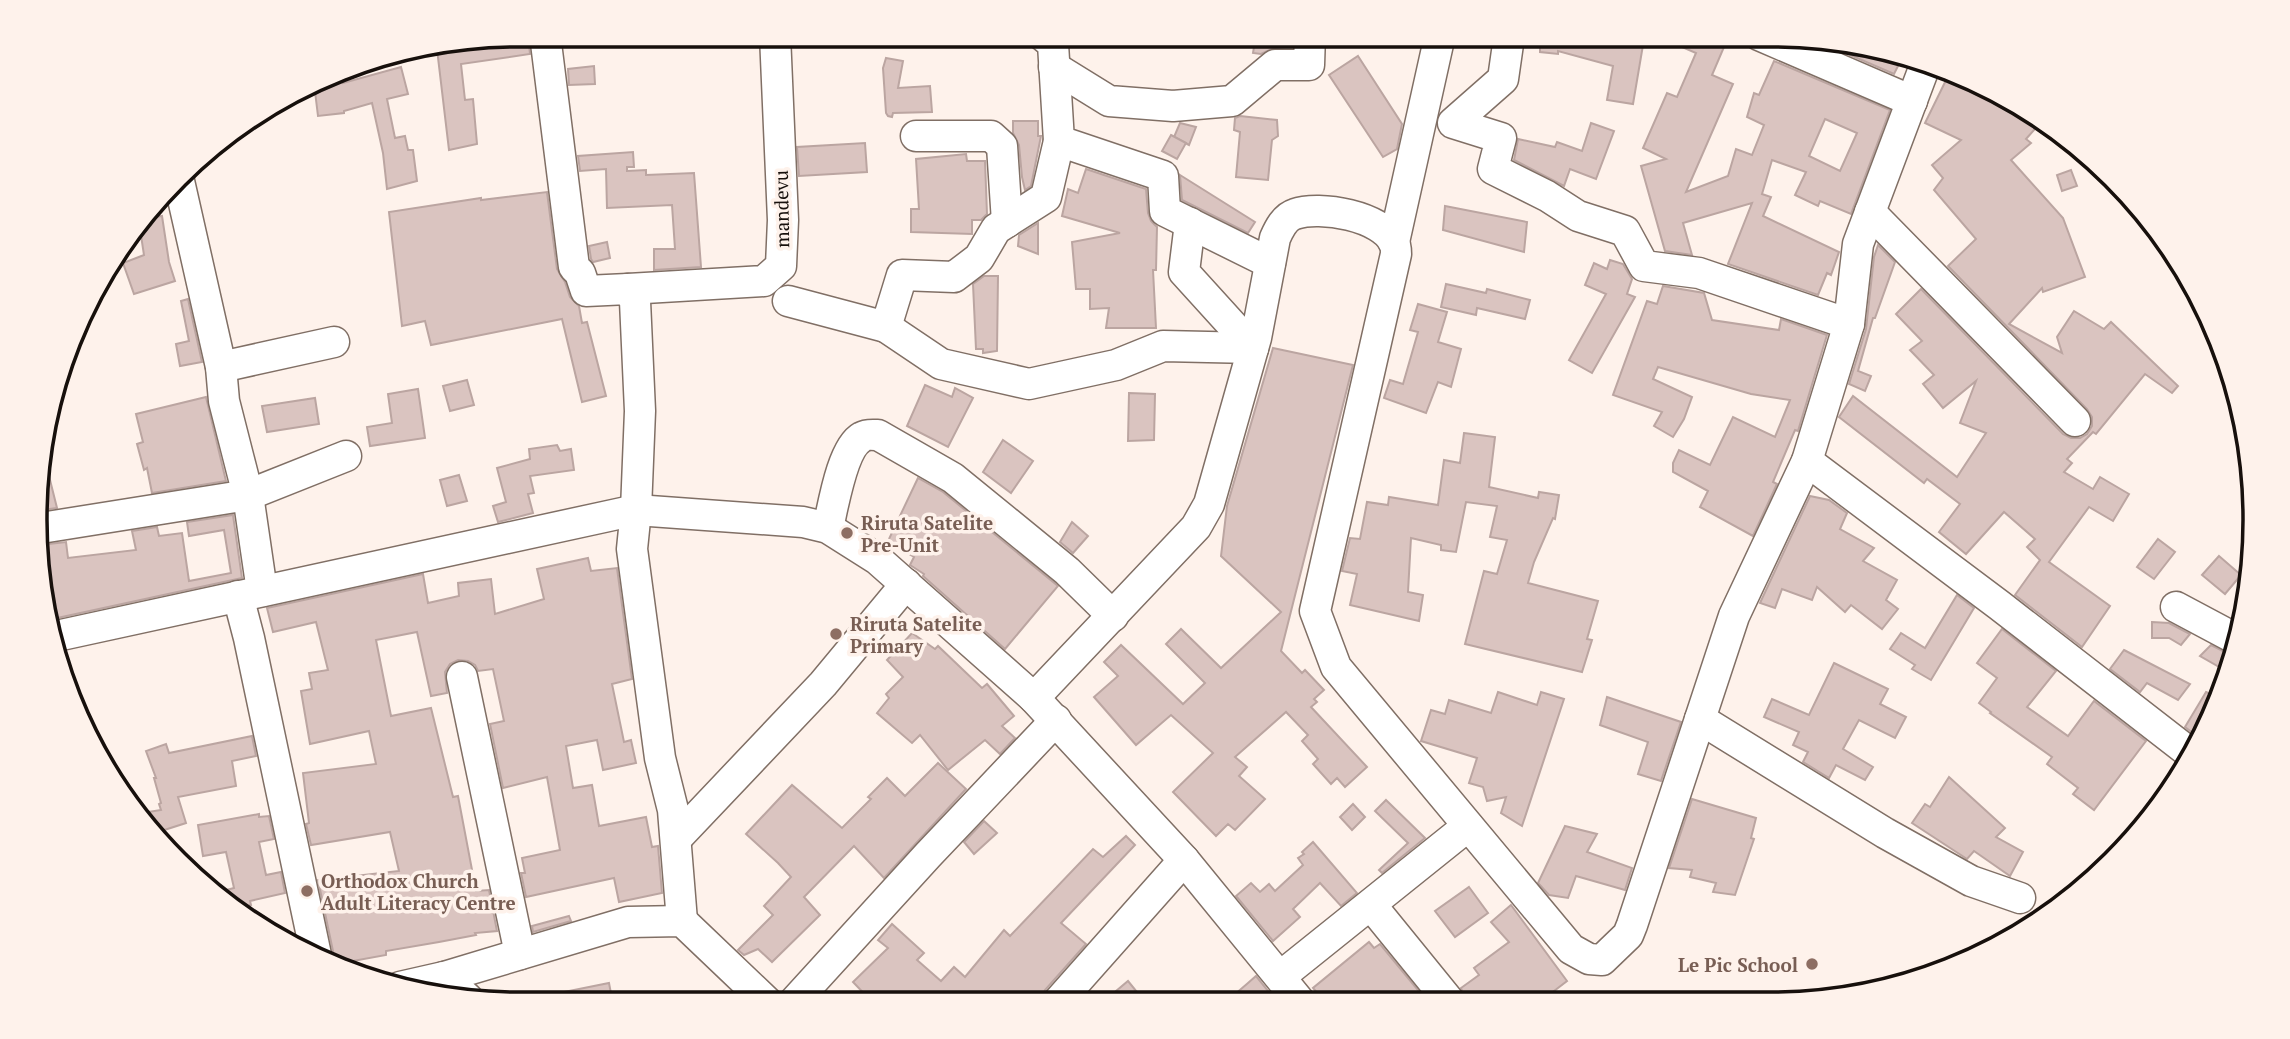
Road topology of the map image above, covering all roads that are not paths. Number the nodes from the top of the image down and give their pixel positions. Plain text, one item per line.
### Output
1 (546, 47) edge
2 (776, 47) edge
3 (1053, 47) edge
4 (1310, 47) edge
5 (1437, 47) edge
6 (1508, 47) edge
7 (1788, 48) edge
8 (1054, 67) junction
9 (1923, 72) edge
10 (1912, 101) junction
11 (916, 136) dead end
12 (1059, 141) junction
13 (181, 191) edge
14 (1870, 212) junction
15 (1007, 222) junction
16 (1190, 223) junction
17 (1394, 242) junction
18 (1270, 263) junction
19 (628, 289) junction
20 (788, 301) dead end
21 (1849, 324) junction
22 (886, 327) junction
23 (334, 342) dead end
24 (1253, 348) junction
25 (221, 367) junction
26 (2075, 421) dead end
27 (346, 456) dead end
28 (1807, 461) junction
29 (248, 495) junction
30 (636, 510) junction
31 (47, 527) edge
32 (828, 528) junction
33 (906, 584) junction
34 (250, 593) junction
35 (2176, 607) dead end
36 (1113, 616) junction
37 (61, 635) edge
38 (2229, 635) edge
39 (462, 677) dead end
40 (1034, 698) junction
41 (1700, 719) junction
42 (1056, 720) junction
43 (2183, 748) edge
44 (1468, 826) junction
45 (676, 839) junction
46 (1184, 860) junction
47 (2020, 898) dead end
48 (1371, 905) junction
49 (682, 920) junction
50 (314, 944) edge
51 (520, 954) junction
52 (1281, 976) junction
53 (444, 977) junction
54 (422, 982) edge
55 (456, 988) edge
56 (757, 992) edge
57 (803, 992) edge
58 (1067, 992) edge
59 (1293, 992) edge
60 (1442, 992) edge

1 - 19 street
2 - 19 street, mandevu
3 - 8 street
4 - 8 street
5 - 17 street
6 - 21 street
7 - 10 street
8 - 12 street
9 - 10 street
10 - 14 street
11 - 15 street
12 - 15 street
12 - 16 street
13 - 25 street
14 - 21 street
14 - 26 street
15 - 22 street
16 - 18 street
16 - 24 street
17 - 18 street
17 - 44 street
18 - 24 street
19 - 30 street
20 - 22 street
21 - 28 street
22 - 24 street
23 - 25 street
24 - 36 street
25 - 29 street
27 - 29 street
28 - 41 street
28 - 43 street
29 - 31 street
29 - 34 street
30 - 32 street
30 - 34 street
30 - 45 street
32 - 33 street
32 - 36 street
33 - 40 street
33 - 45 street
34 - 37 street
34 - 50 street
35 - 38 street
36 - 40 street
39 - 51 street
40 - 42 street
41 - 44 street
41 - 47 street
42 - 46 street
42 - 57 street
44 - 48 street
45 - 49 street
46 - 52 street
46 - 58 street
48 - 52 street
48 - 60 street
49 - 51 street
49 - 56 street
51 - 53 street
52 - 59 street
53 - 54 street
53 - 55 street

